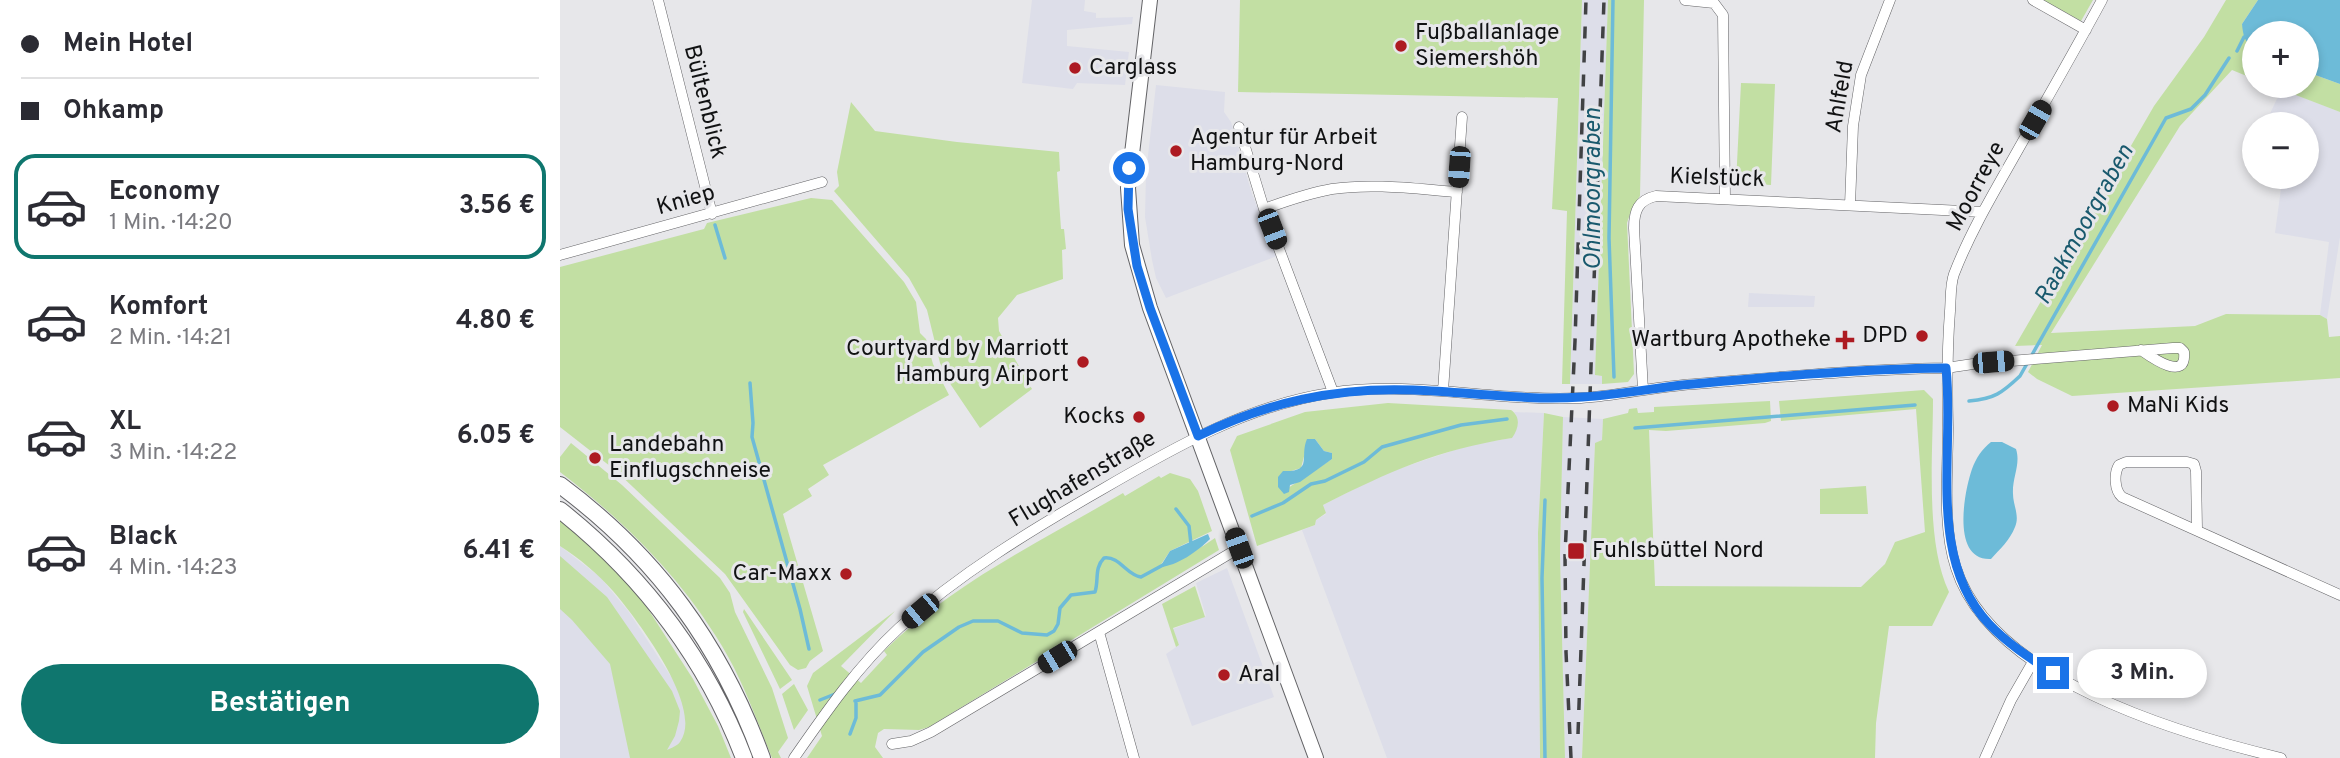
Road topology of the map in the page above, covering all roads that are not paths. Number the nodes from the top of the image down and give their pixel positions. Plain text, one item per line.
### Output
1 (658, 0) edge
2 (1150, 0) edge
3 (1685, 0) edge
4 (1890, 0) edge
5 (2033, 0) edge
6 (2102, 0) edge
7 (2086, 30) junction
8 (1462, 117) dead end
9 (1238, 127) dead end
10 (822, 182) dead end
11 (1457, 192) junction
12 (1726, 199) junction
13 (1850, 205) junction
14 (1264, 209) junction
15 (1983, 212) junction
16 (712, 214) junction
17 (560, 255) edge
18 (2141, 350) dead end
19 (1946, 368) junction
20 (1643, 390) junction
21 (1443, 391) junction
22 (1333, 392) junction
23 (1198, 436) junction
24 (560, 485) edge
25 (560, 510) edge
26 (2197, 529) junction
27 (1239, 548) junction
28 (2340, 595) edge
29 (1099, 632) junction
30 (2034, 660) junction
31 (892, 744) dead end
32 (1131, 756) edge
33 (744, 758) edge
34 (762, 758) edge
35 (794, 758) edge
36 (1316, 758) edge
37 (1985, 758) edge
38 (2281, 758) edge

1 - 16 street, Bültenblick
2 - 23 main road
3 - 12 street
4 - 13 street, Ahlfeld
5 - 7 street
6 - 7 street, Moorreye
7 - 15 street, Moorreye
8 - 11 street
9 - 14 street
10 - 16 street, Kniep
11 - 14 street
11 - 21 street
12 - 13 street, Kielstück
12 - 20 street, Kielstück
13 - 15 street, Kielstück
14 - 22 street
15 - 19 street, Moorreye
16 - 17 street, Kniep
18 - 19 street, Flughafenstraße
19 - 20 street, Flughafenstraße
19 - 30 street, Moorreye
20 - 21 street, Flughafenstraße
21 - 22 street, Flughafenstraße
22 - 23 street, Flughafenstraße
23 - 27 main road
23 - 35 street, Flughafenstraße
24 - 34 highway
25 - 33 highway
26 - 26 street
26 - 28 street
27 - 29 street
27 - 36 main road
29 - 31 street
29 - 32 street
30 - 37 street
30 - 38 street, Moorreye

